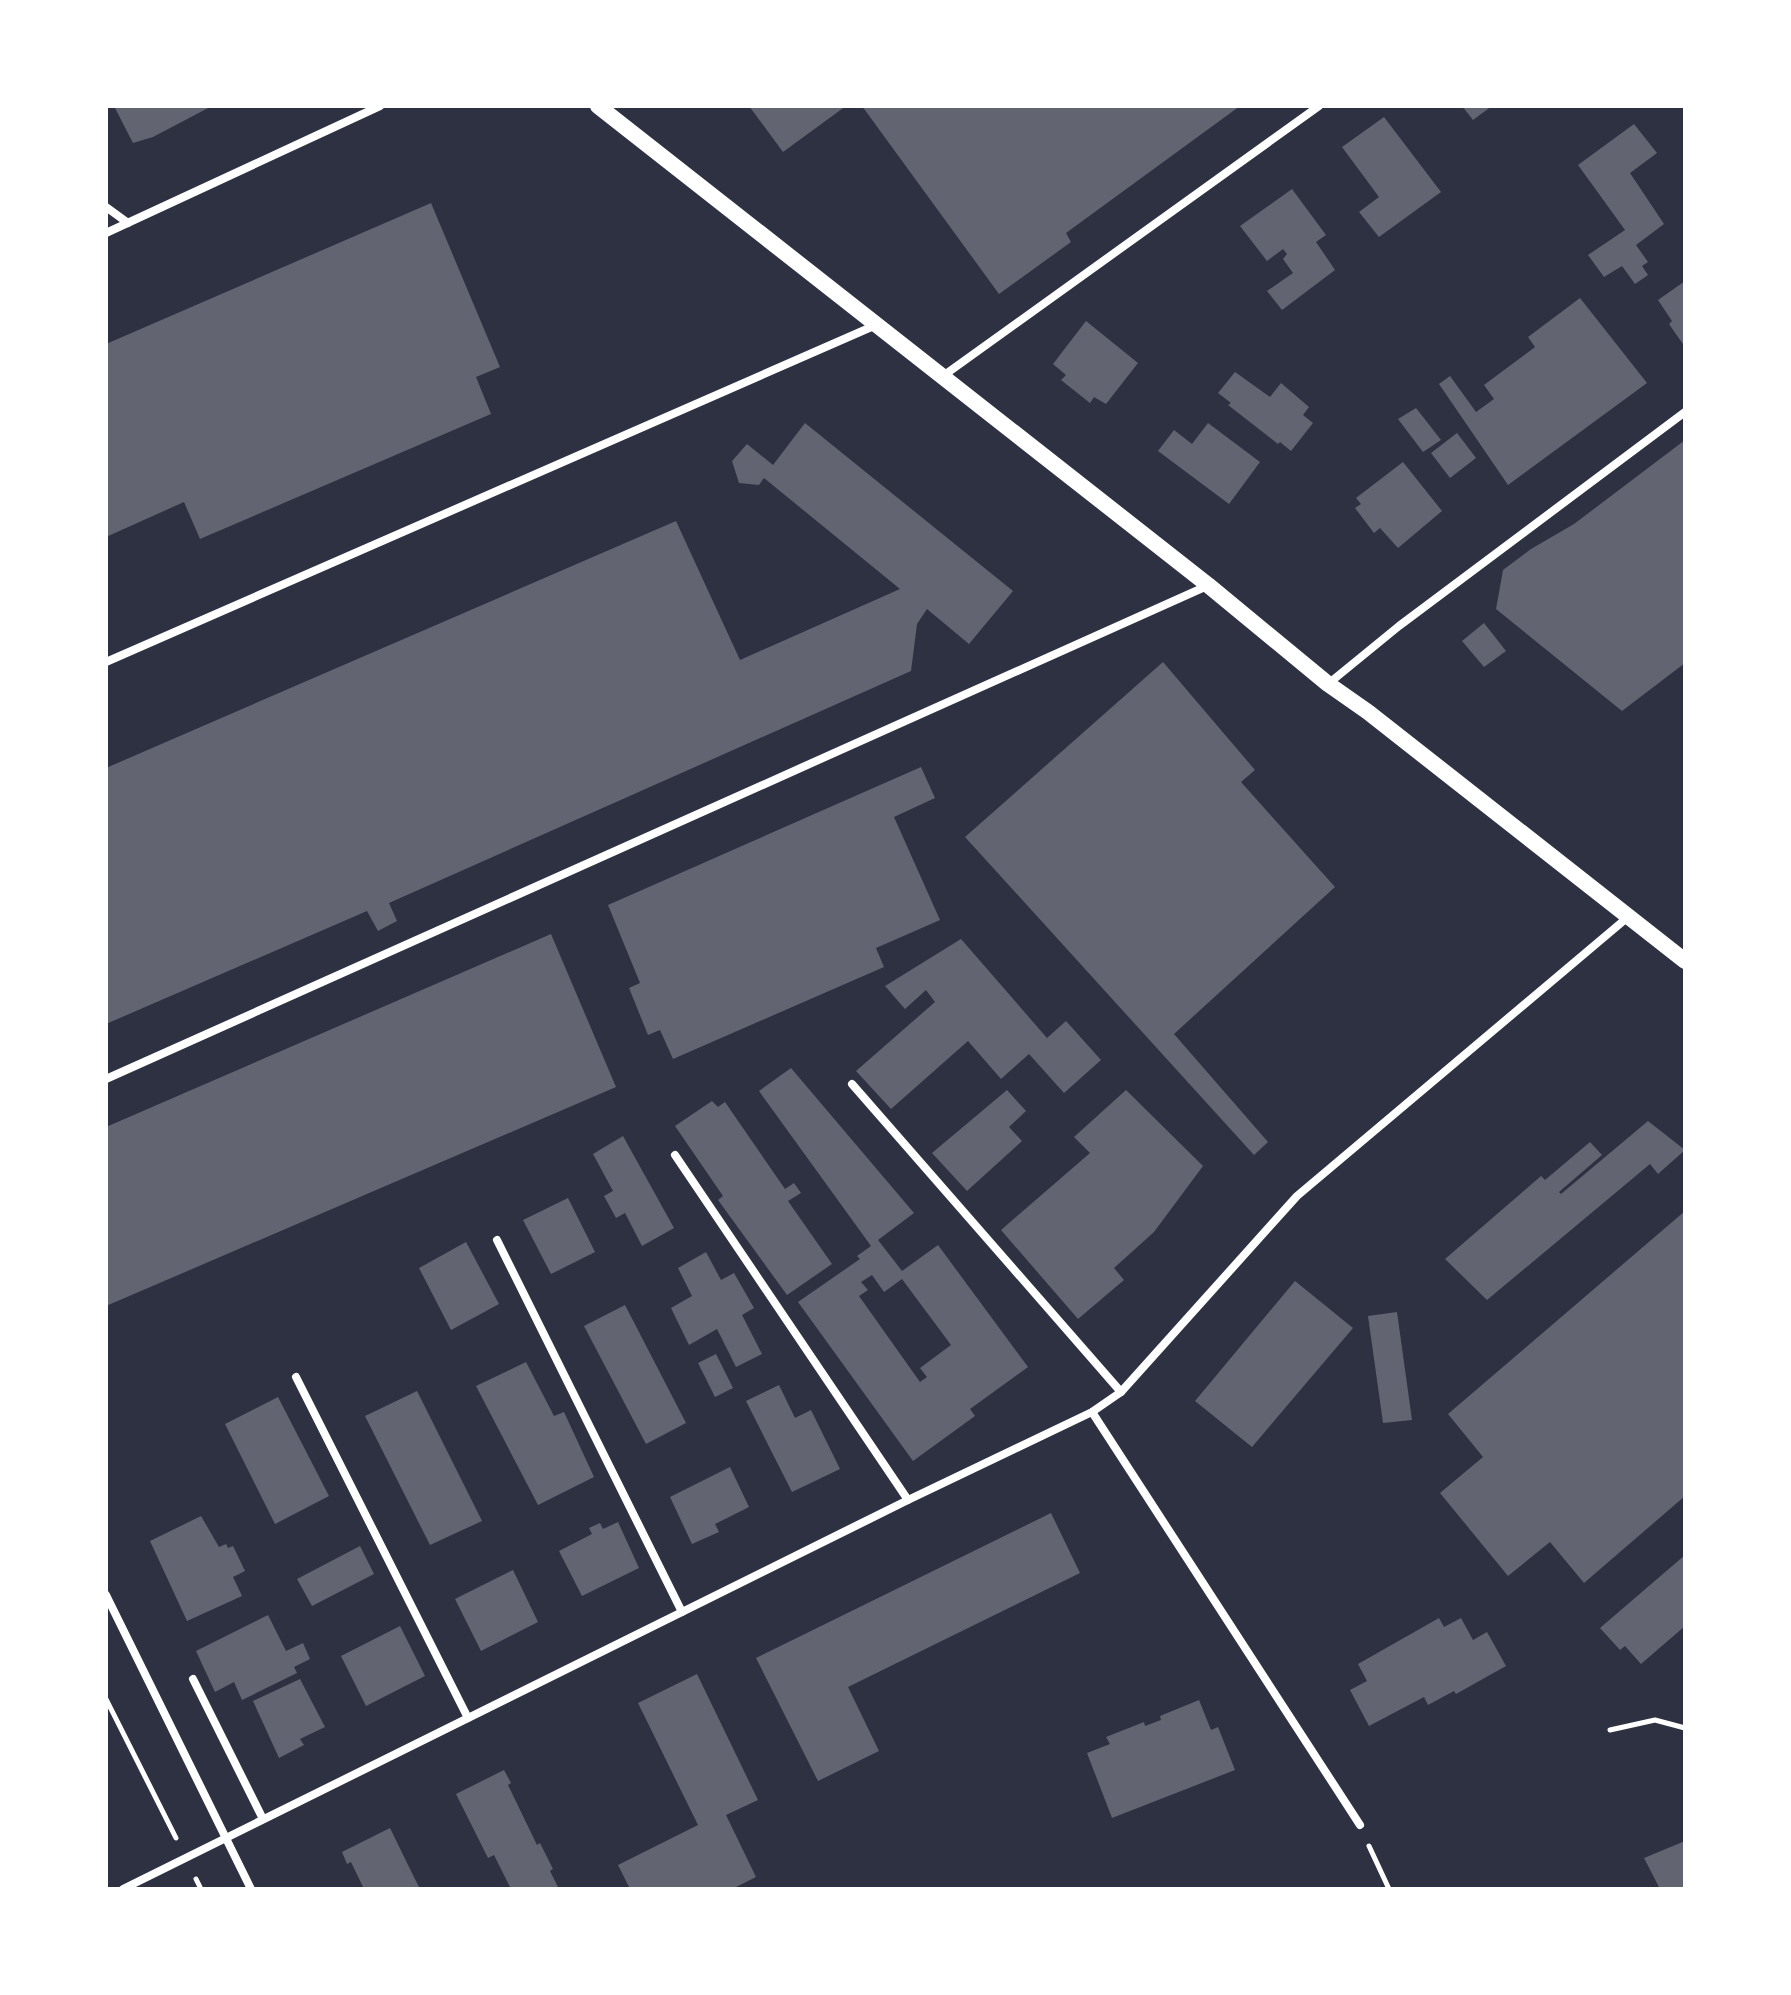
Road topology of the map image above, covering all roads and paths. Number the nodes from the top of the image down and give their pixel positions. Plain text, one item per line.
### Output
1 (380, 106) edge
2 (598, 106) edge
3 (1319, 106) edge
4 (106, 207) edge
5 (128, 223) junction
6 (106, 233) edge
7 (877, 325) junction
8 (942, 377) junction
9 (1685, 412) edge
10 (1208, 585) junction
11 (106, 662) edge
12 (1328, 684) junction
13 (1628, 916) junction
14 (1685, 961) edge
15 (106, 1079) edge
16 (852, 1084) dead end
17 (675, 1155) dead end
18 (497, 1240) dead end
19 (296, 1377) dead end
20 (1121, 1392) junction
21 (1092, 1412) junction
22 (908, 1500) junction
23 (106, 1595) edge
24 (682, 1612) junction
25 (193, 1679) dead end
26 (106, 1699) edge
27 (468, 1718) junction
28 (1685, 1728) edge
29 (1610, 1730) dead end
30 (263, 1819) junction
31 (1360, 1825) joint
32 (225, 1838) junction
33 (185, 1858) junction
34 (123, 1889) edge
35 (251, 1889) edge
36 (1389, 1889) edge

1 - 5 street
2 - 7 main road
3 - 8 street
4 - 5 street
5 - 6 street
7 - 8 main road
7 - 11 street
8 - 10 main road
9 - 12 street
10 - 12 main road
10 - 15 street
12 - 13 main road
13 - 14 main road
13 - 20 street
16 - 20 street
17 - 22 street
18 - 24 street
19 - 27 street
20 - 21 street
21 - 22 street
21 - 31 street
22 - 24 street
23 - 32 street
24 - 27 street
25 - 30 street
26 - 33 path
27 - 30 street
28 - 29 path
30 - 32 street
31 - 36 path
32 - 33 street
32 - 35 street
33 - 34 street

